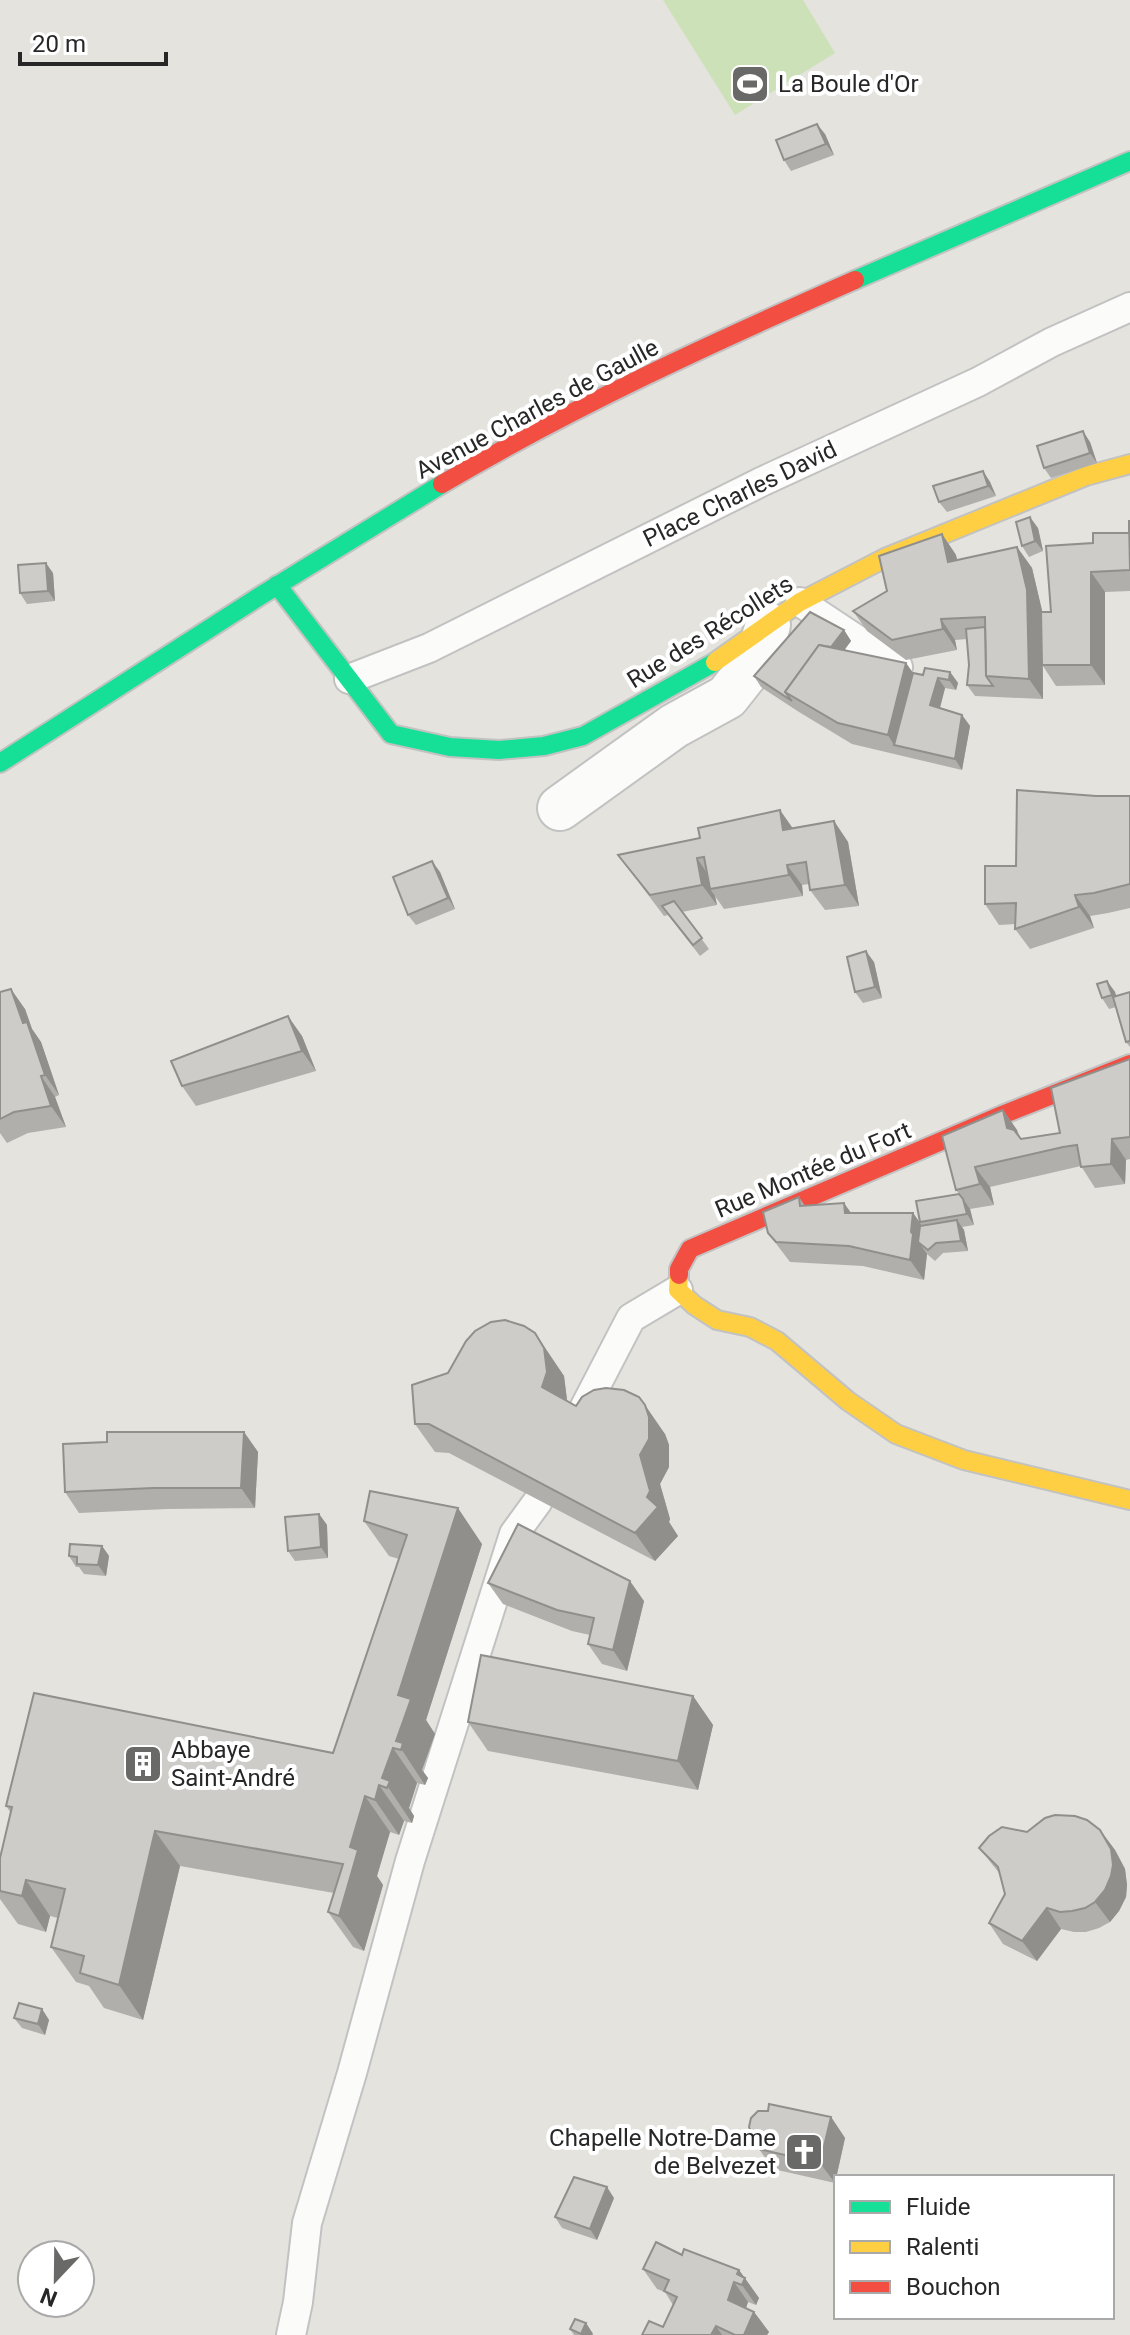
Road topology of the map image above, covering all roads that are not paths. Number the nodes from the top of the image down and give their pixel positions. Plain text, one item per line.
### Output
1 (1130, 161) edge
2 (1130, 307) edge
3 (1130, 464) edge
4 (277, 585) junction
5 (784, 614) junction
6 (898, 667) edge
7 (349, 679) junction
8 (0, 763) edge
9 (560, 808) dead end
10 (1130, 1064) edge
11 (678, 1290) junction
12 (577, 1424) edge
13 (1130, 1500) edge
14 (538, 1501) edge
15 (291, 2335) edge

1 - 4 street, Avenue Charles de Gaulle
2 - 7 lane, Place Charles David
3 - 5 street, Rue des Récollets
4 - 7 street, Rue des Récollets
4 - 8 street, Avenue Charles de Gaulle
5 - 6 lane
5 - 7 street, Rue des Récollets
5 - 9 street
10 - 11 street, Rue Montée du Fort
11 - 12 lane
11 - 13 street
14 - 15 lane

